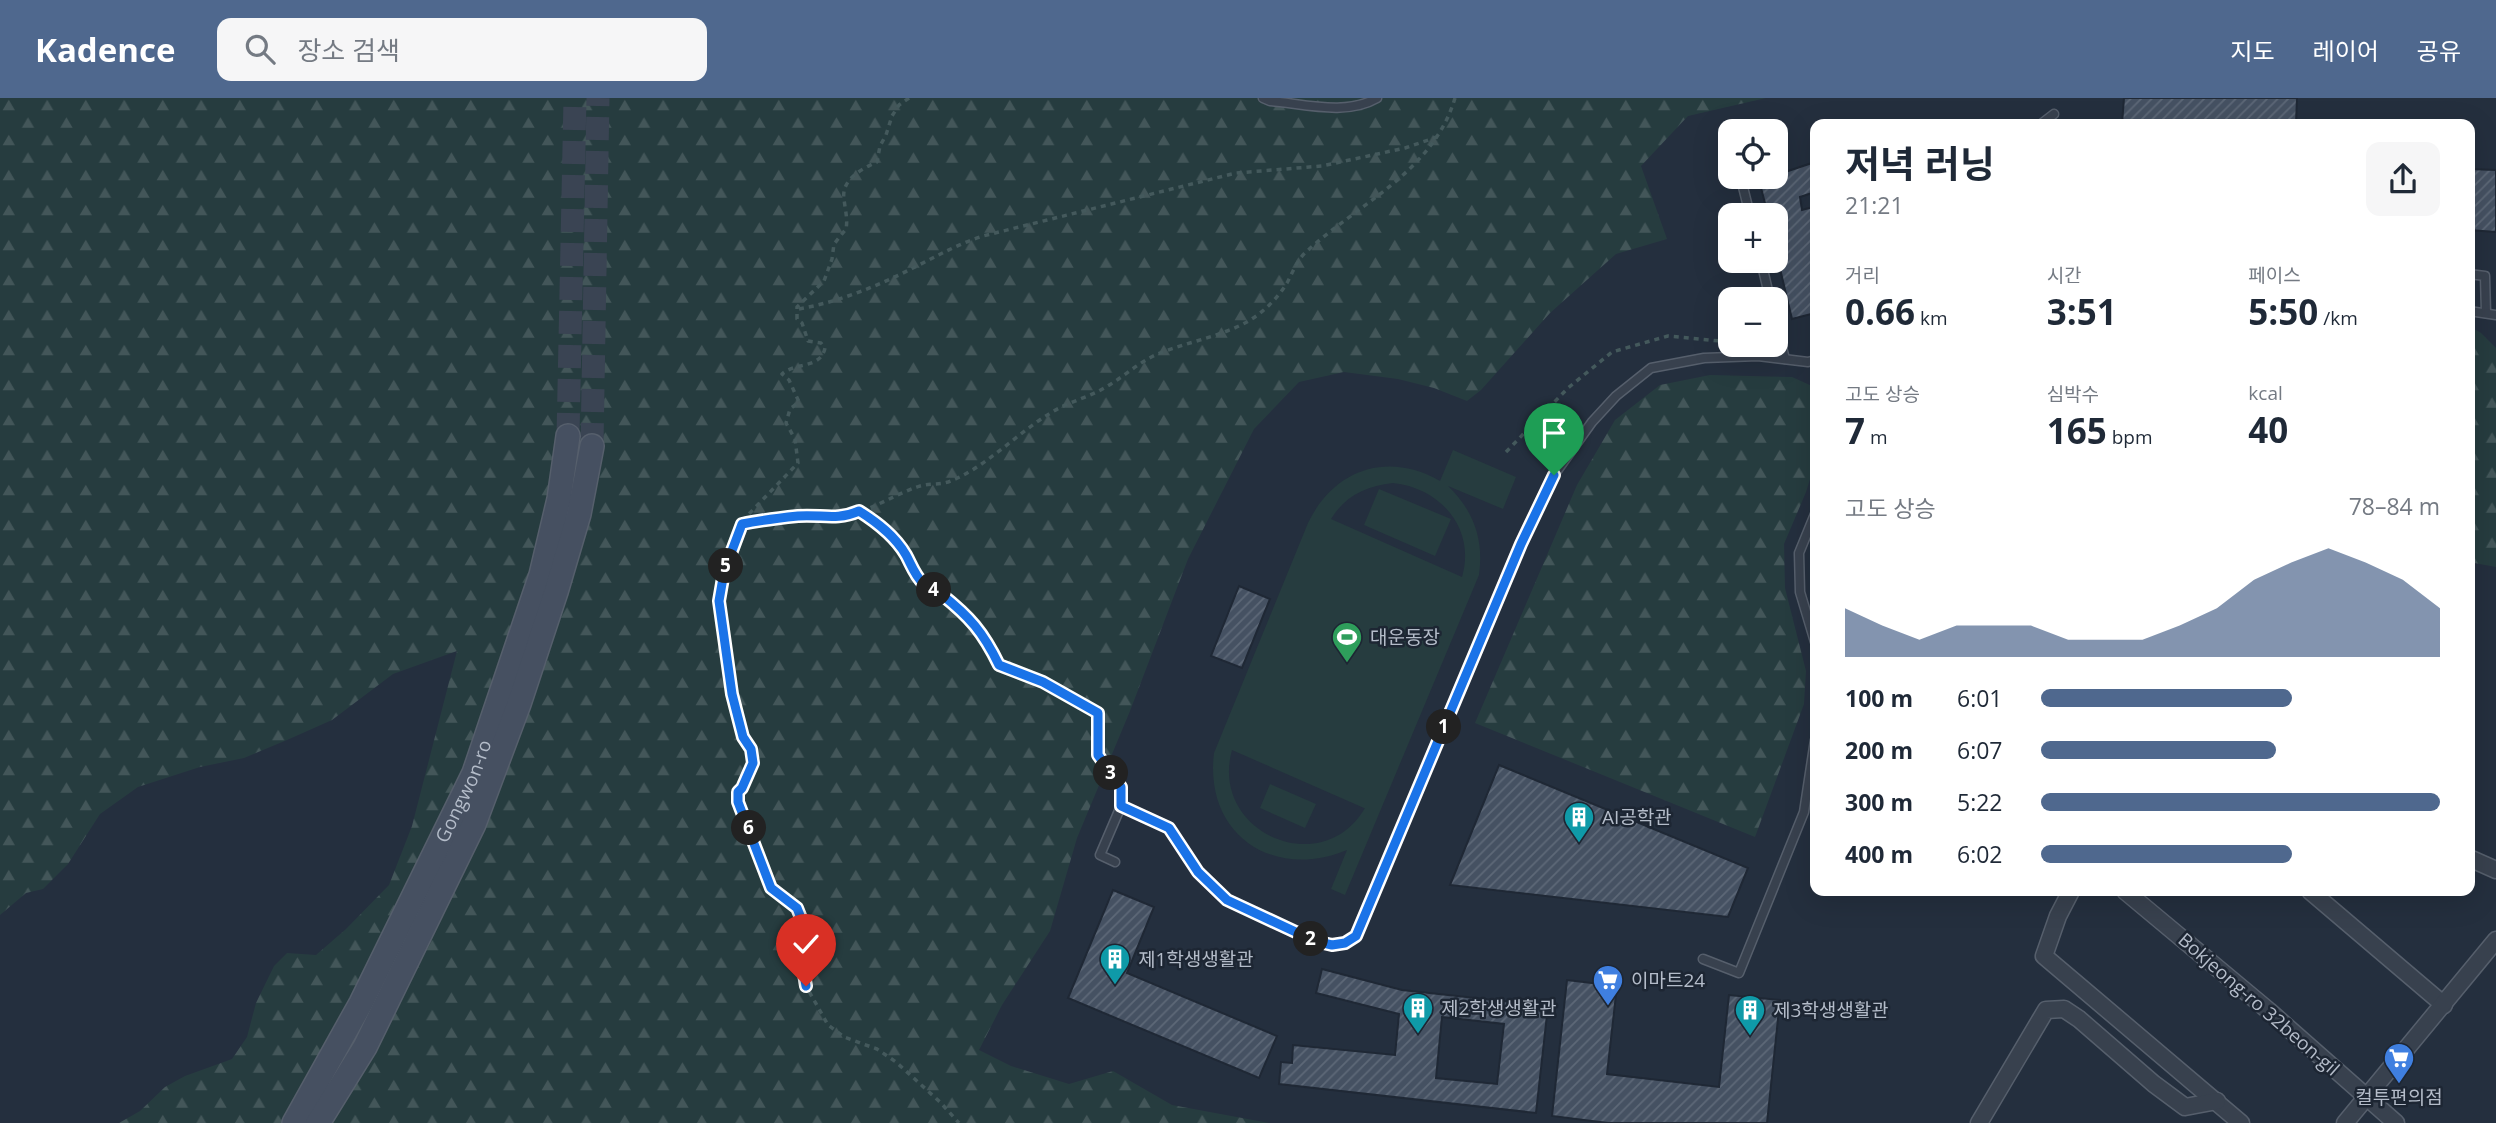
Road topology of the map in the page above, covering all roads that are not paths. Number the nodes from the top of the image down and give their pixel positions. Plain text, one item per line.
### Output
1 (1263, 98) edge
2 (1377, 98) edge
3 (2053, 114) dead end
4 (2047, 119) edge
5 (2475, 275) edge
6 (2475, 312) edge
7 (2486, 313) junction
8 (2496, 315) edge
9 (1785, 359) joint
10 (1810, 361) edge
11 (568, 436) tunnel mouth
12 (592, 446) tunnel mouth
13 (1810, 526) edge
14 (1810, 625) edge
15 (1810, 773) edge
16 (2475, 861) edge
17 (1115, 862) dead end
18 (2496, 870) edge
19 (2068, 896) edge
20 (2130, 896) edge
21 (2316, 896) edge
22 (2496, 940) edge
23 (1703, 959) dead end
24 (2444, 1005) junction
25 (2367, 1098) junction
26 (2217, 1101) junction
27 (294, 1123) edge
28 (318, 1123) edge
29 (1979, 1123) edge
30 (2241, 1123) edge
31 (2345, 1123) edge
32 (2396, 1123) edge

1 - 2 lane
3 - 4 lane
5 - 7 lane
6 - 7 lane
7 - 8 lane
9 - 10 lane
9 - 17 lane
11 - 27 main road, Gongwon-ro
12 - 28 main road, Gongwon-ro
13 - 14 lane
15 - 23 lane
16 - 18 street
19 - 26 street
20 - 25 street, Bokjeong-ro 32beon-gil
21 - 24 street
22 - 24 street
24 - 25 street
25 - 31 street
25 - 32 street, Bokjeong-ro 32beon-gil
26 - 29 street
26 - 30 street

